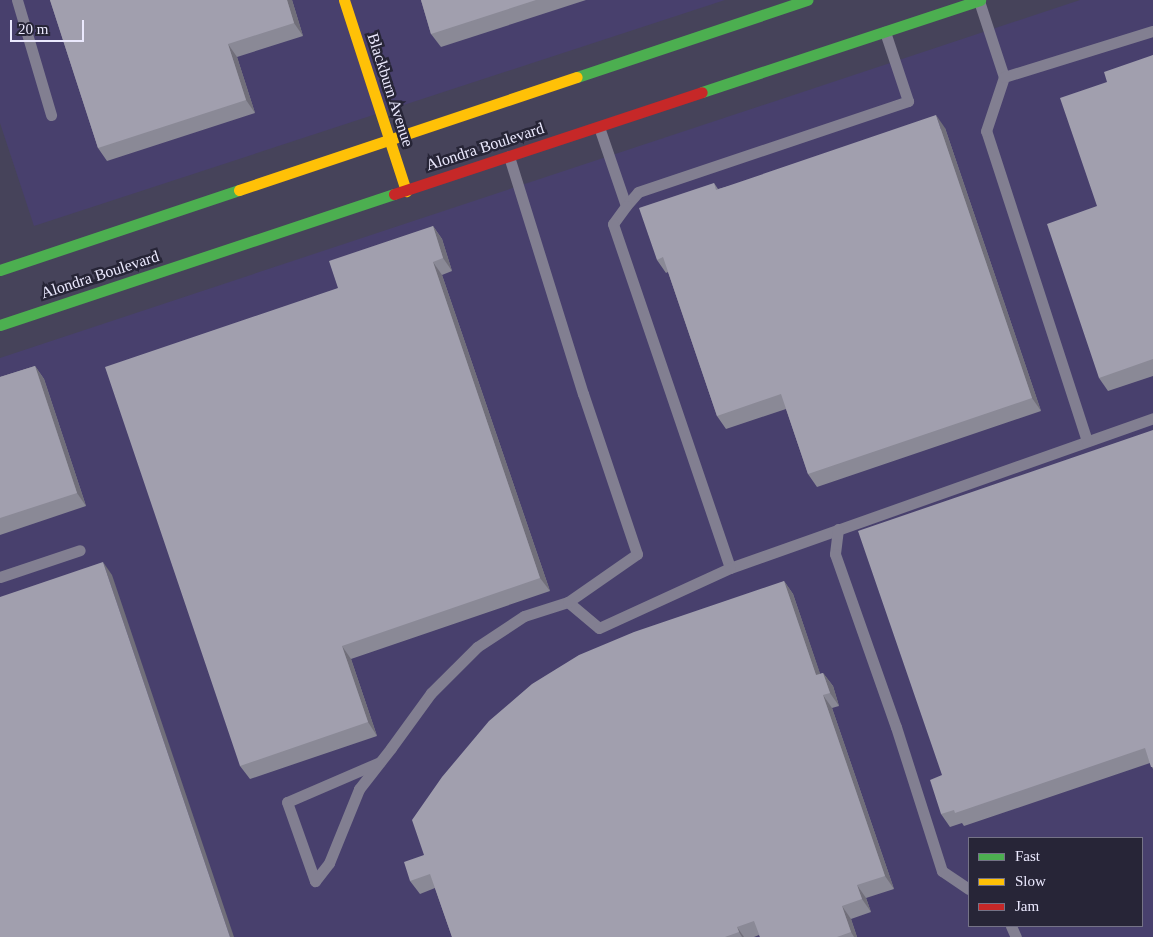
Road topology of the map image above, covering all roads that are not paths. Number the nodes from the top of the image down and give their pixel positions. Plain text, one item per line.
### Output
1 (17, 0) edge
2 (344, 0) edge
3 (807, 0) edge
4 (979, 0) edge
5 (1153, 31) edge
6 (884, 32) junction
7 (1004, 77) junction
8 (51, 115) dead end
9 (599, 127) junction
10 (389, 140) junction
11 (509, 156) junction
12 (406, 191) junction
13 (626, 206) junction
14 (0, 270) edge
15 (0, 325) edge
16 (1153, 418) edge
17 (1087, 441) junction
18 (838, 529) junction
19 (80, 550) dead end
20 (730, 568) junction
21 (0, 577) edge
22 (568, 602) junction
23 (380, 762) junction
24 (968, 888) edge

1 - 8 lane
2 - 10 main road, Blackburn Avenue
3 - 10 main road
4 - 6 main road, Alondra Boulevard
4 - 7 lane
5 - 7 lane
6 - 9 main road, Alondra Boulevard
6 - 13 lane
7 - 17 lane
9 - 11 main road, Alondra Boulevard
9 - 13 lane
10 - 12 main road, Blackburn Avenue
10 - 14 main road
11 - 12 main road, Alondra Boulevard
11 - 22 lane
12 - 15 main road, Alondra Boulevard
13 - 20 lane
16 - 17 lane
17 - 18 lane
18 - 20 lane
18 - 24 lane
19 - 21 lane
20 - 22 lane
22 - 23 lane
23 - 23 lane

